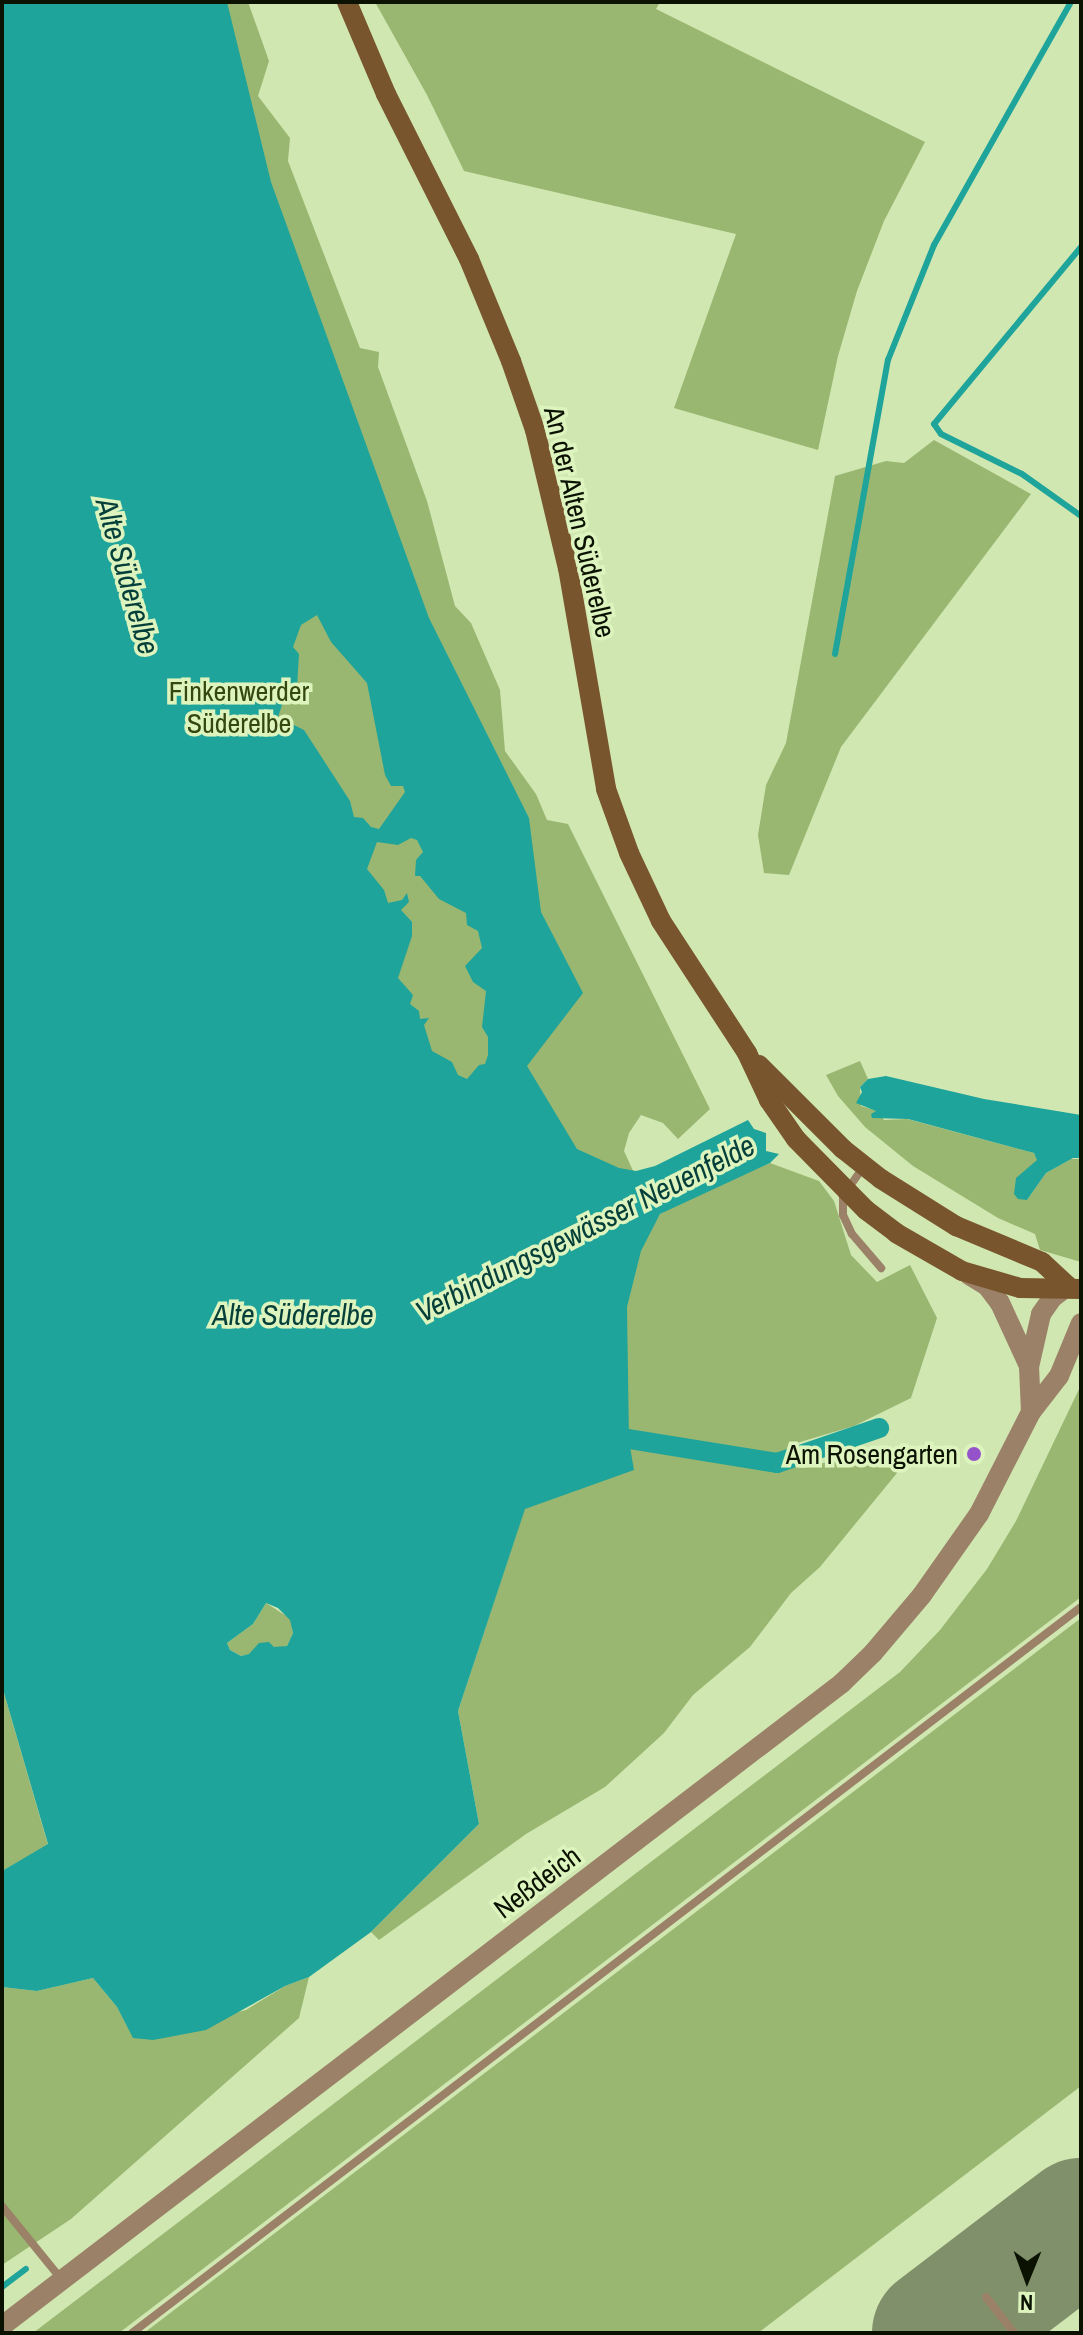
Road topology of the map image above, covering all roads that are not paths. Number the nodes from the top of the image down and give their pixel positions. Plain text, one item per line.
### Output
1 (347, 2) edge
2 (747, 1053) junction
3 (864, 1166) junction
4 (846, 1192) junction
5 (881, 1268) dead end
6 (962, 1271) junction
7 (1074, 1287) edge
8 (1081, 1323) edge
9 (1029, 1367) junction
10 (1031, 1412) junction
11 (1081, 1607) edge
12 (2, 2206) edge
13 (63, 2280) junction
14 (986, 2297) dead end
15 (2, 2326) edge
16 (132, 2333) edge
17 (1014, 2333) edge

1 - 2 main road, An der Alten Süderelbe
2 - 3 main road, An der Alten Süderelbe
2 - 4 main road, An der Alten Süderelbe
3 - 4 lane
3 - 7 main road, An der Alten Süderelbe
4 - 5 lane
4 - 6 main road, An der Alten Süderelbe
6 - 7 main road, An der Alten Süderelbe
6 - 9 street
7 - 9 street, Neßdeich
8 - 10 street, Neßdeich
9 - 10 street, Neßdeich
10 - 13 street, Neßdeich
11 - 16 lane
12 - 13 lane
13 - 15 street, Neßdeich
14 - 17 lane

